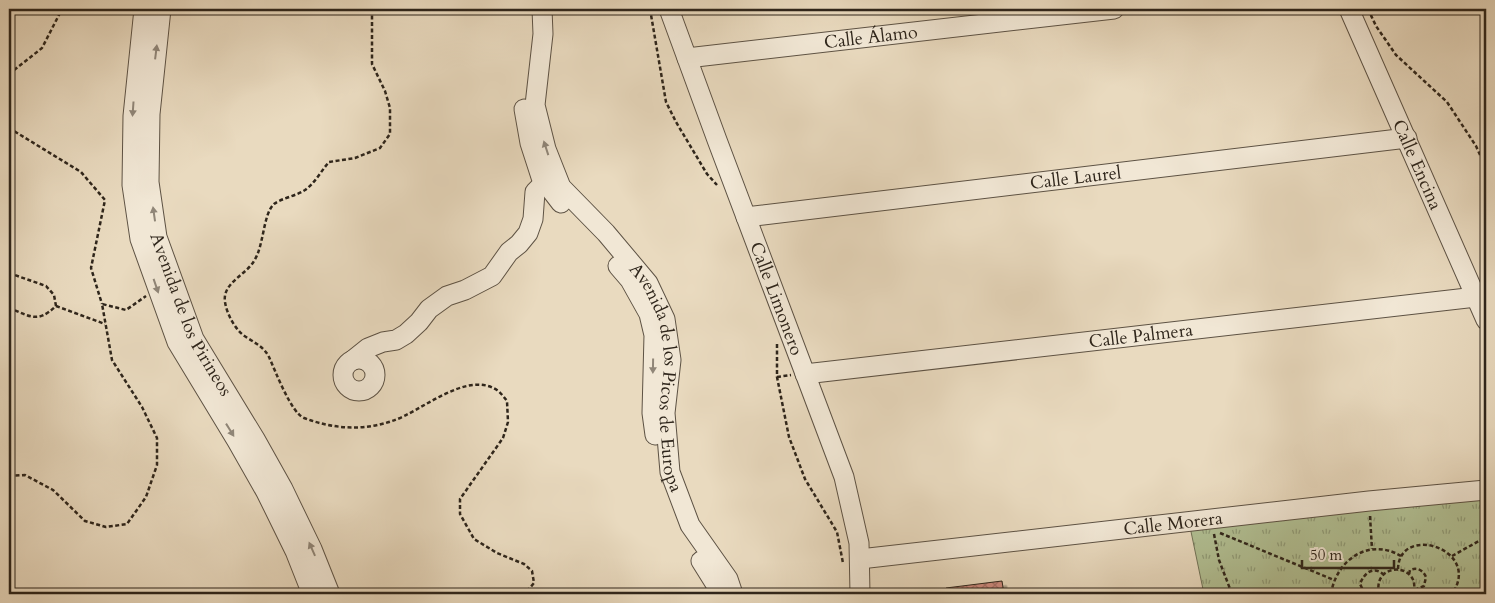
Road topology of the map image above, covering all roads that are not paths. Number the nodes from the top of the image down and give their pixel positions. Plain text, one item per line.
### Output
1 (144, 9) edge
2 (161, 9) edge
3 (532, 9) edge
4 (542, 9) edge
5 (669, 9) edge
6 (1114, 9) edge
7 (1349, 9) edge
8 (687, 58) junction
9 (1407, 138) junction
10 (551, 179) junction
11 (746, 217) junction
12 (1476, 297) junction
13 (1486, 320) edge
14 (353, 360) dead end
15 (805, 374) junction
16 (1486, 490) edge
17 (852, 563) junction
18 (312, 594) edge
19 (330, 594) edge
20 (719, 594) edge
21 (732, 594) edge
22 (860, 594) edge

1 -> 18 street, Avenida de los Pirineos
19 -> 2 street, Avenida de los Pirineos
3 - 10 street, Avenida de los Picos de Europa
10 -> 4 street, Avenida de los Picos de Europa
5 - 8 street, Calle Limonero
6 - 8 street, Calle Álamo
7 - 9 street, Calle Encina
8 - 11 street, Calle Limonero
9 - 11 street, Calle Laurel
9 - 12 street, Calle Encina
10 - 14 street
10 -> 20 street, Avenida de los Picos de Europa
10 - 21 street, Avenida de los Picos de Europa
11 - 15 street, Calle Limonero
12 - 13 street, Calle Encina
12 - 15 street, Calle Palmera
15 - 17 street, Calle Limonero
16 - 17 street, Calle Morera
17 - 22 street, Calle Limonero

